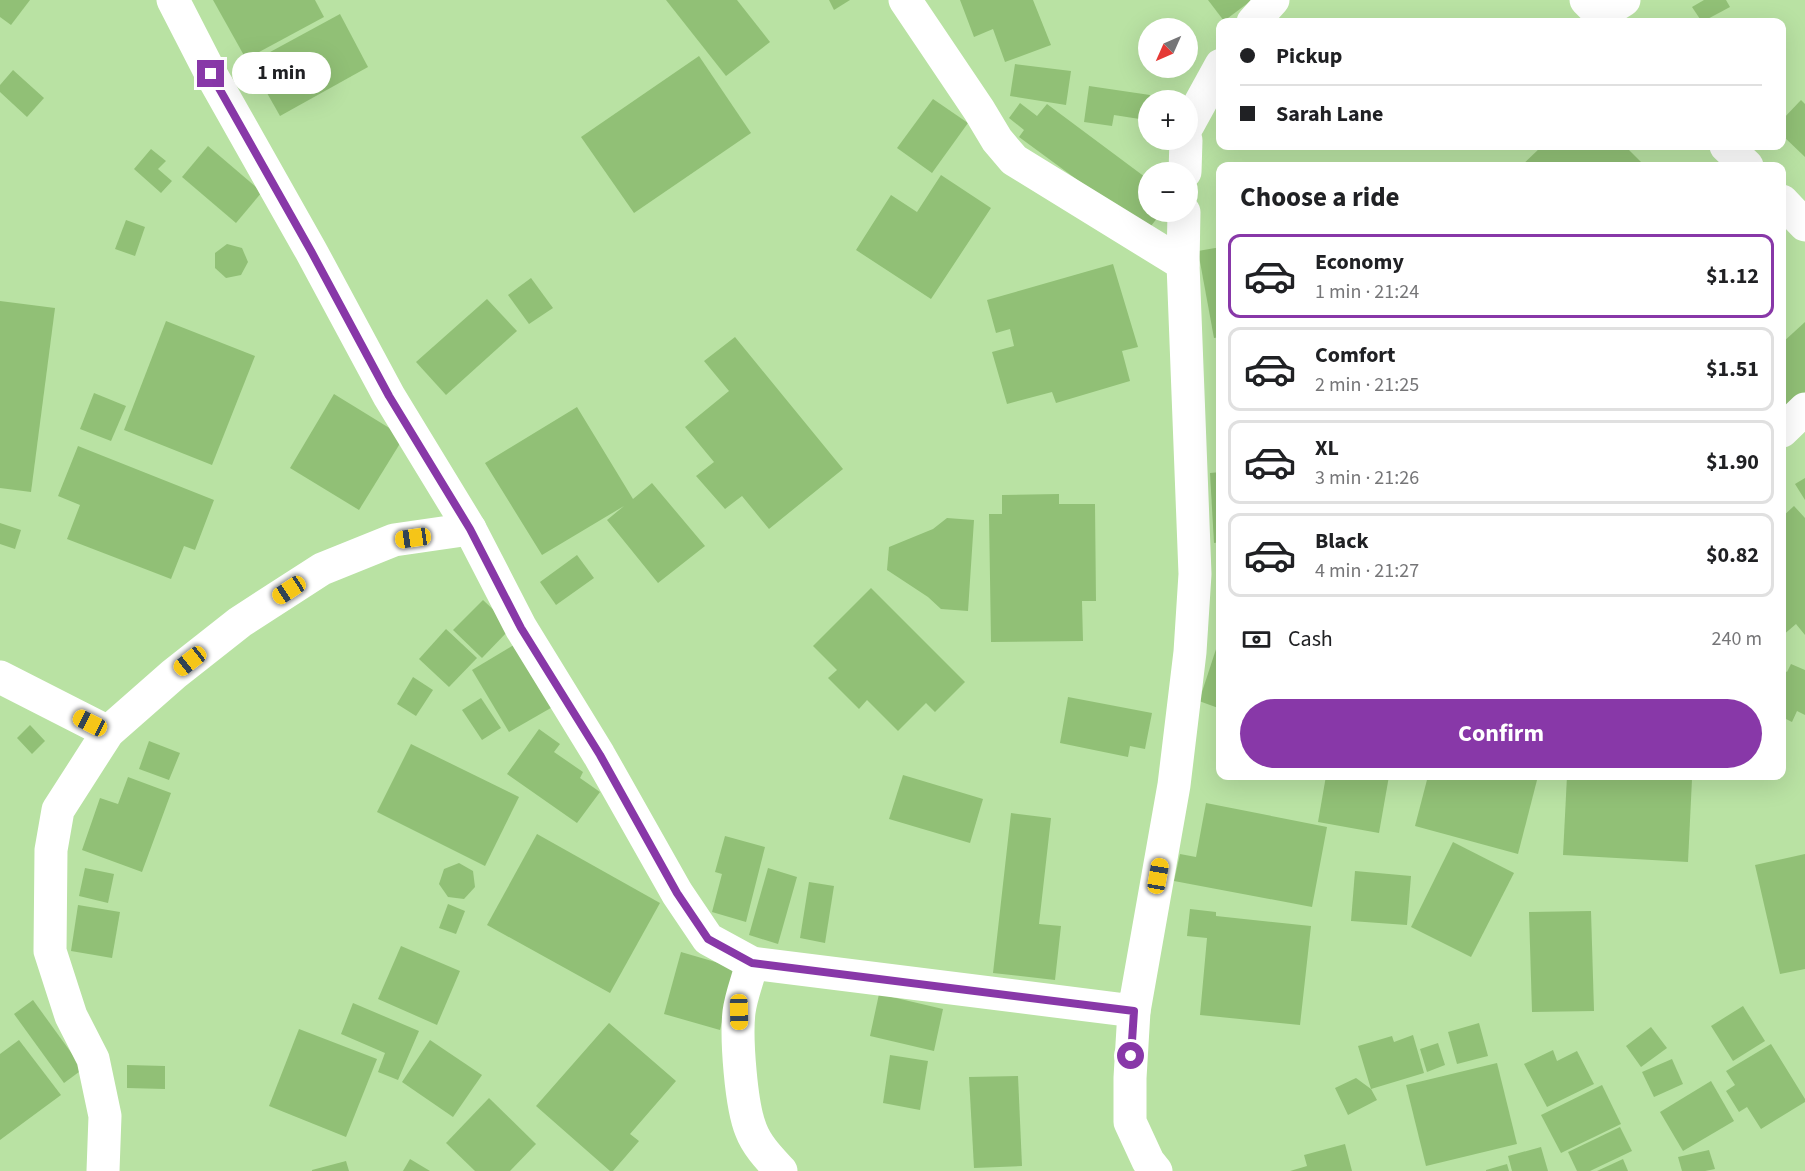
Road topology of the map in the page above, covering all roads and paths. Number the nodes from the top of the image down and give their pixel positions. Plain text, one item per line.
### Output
1 (173, 0) edge
2 (905, 0) edge
3 (1273, 0) edge
4 (1257, 18) edge
5 (1216, 74) edge
6 (1198, 107) edge
7 (1730, 150) edge
8 (1743, 162) edge
9 (1786, 205) edge
10 (1184, 222) edge
11 (1805, 225) edge
12 (1183, 264) junction
13 (1805, 410) edge
14 (1786, 427) edge
15 (470, 529) junction
16 (0, 677) edge
17 (108, 732) junction
18 (752, 963) junction
19 (1134, 1011) junction
20 (104, 1171) edge
21 (781, 1171) edge
22 (1156, 1171) edge

1 - 15 street
2 - 12 street
3 - 4 street
5 - 6 street
7 - 8 street
9 - 11 street
10 - 12 street
12 - 19 street
13 - 14 street
15 - 17 street
15 - 18 street
16 - 17 street
17 - 20 street
18 - 19 street
18 - 21 street
19 - 22 street

